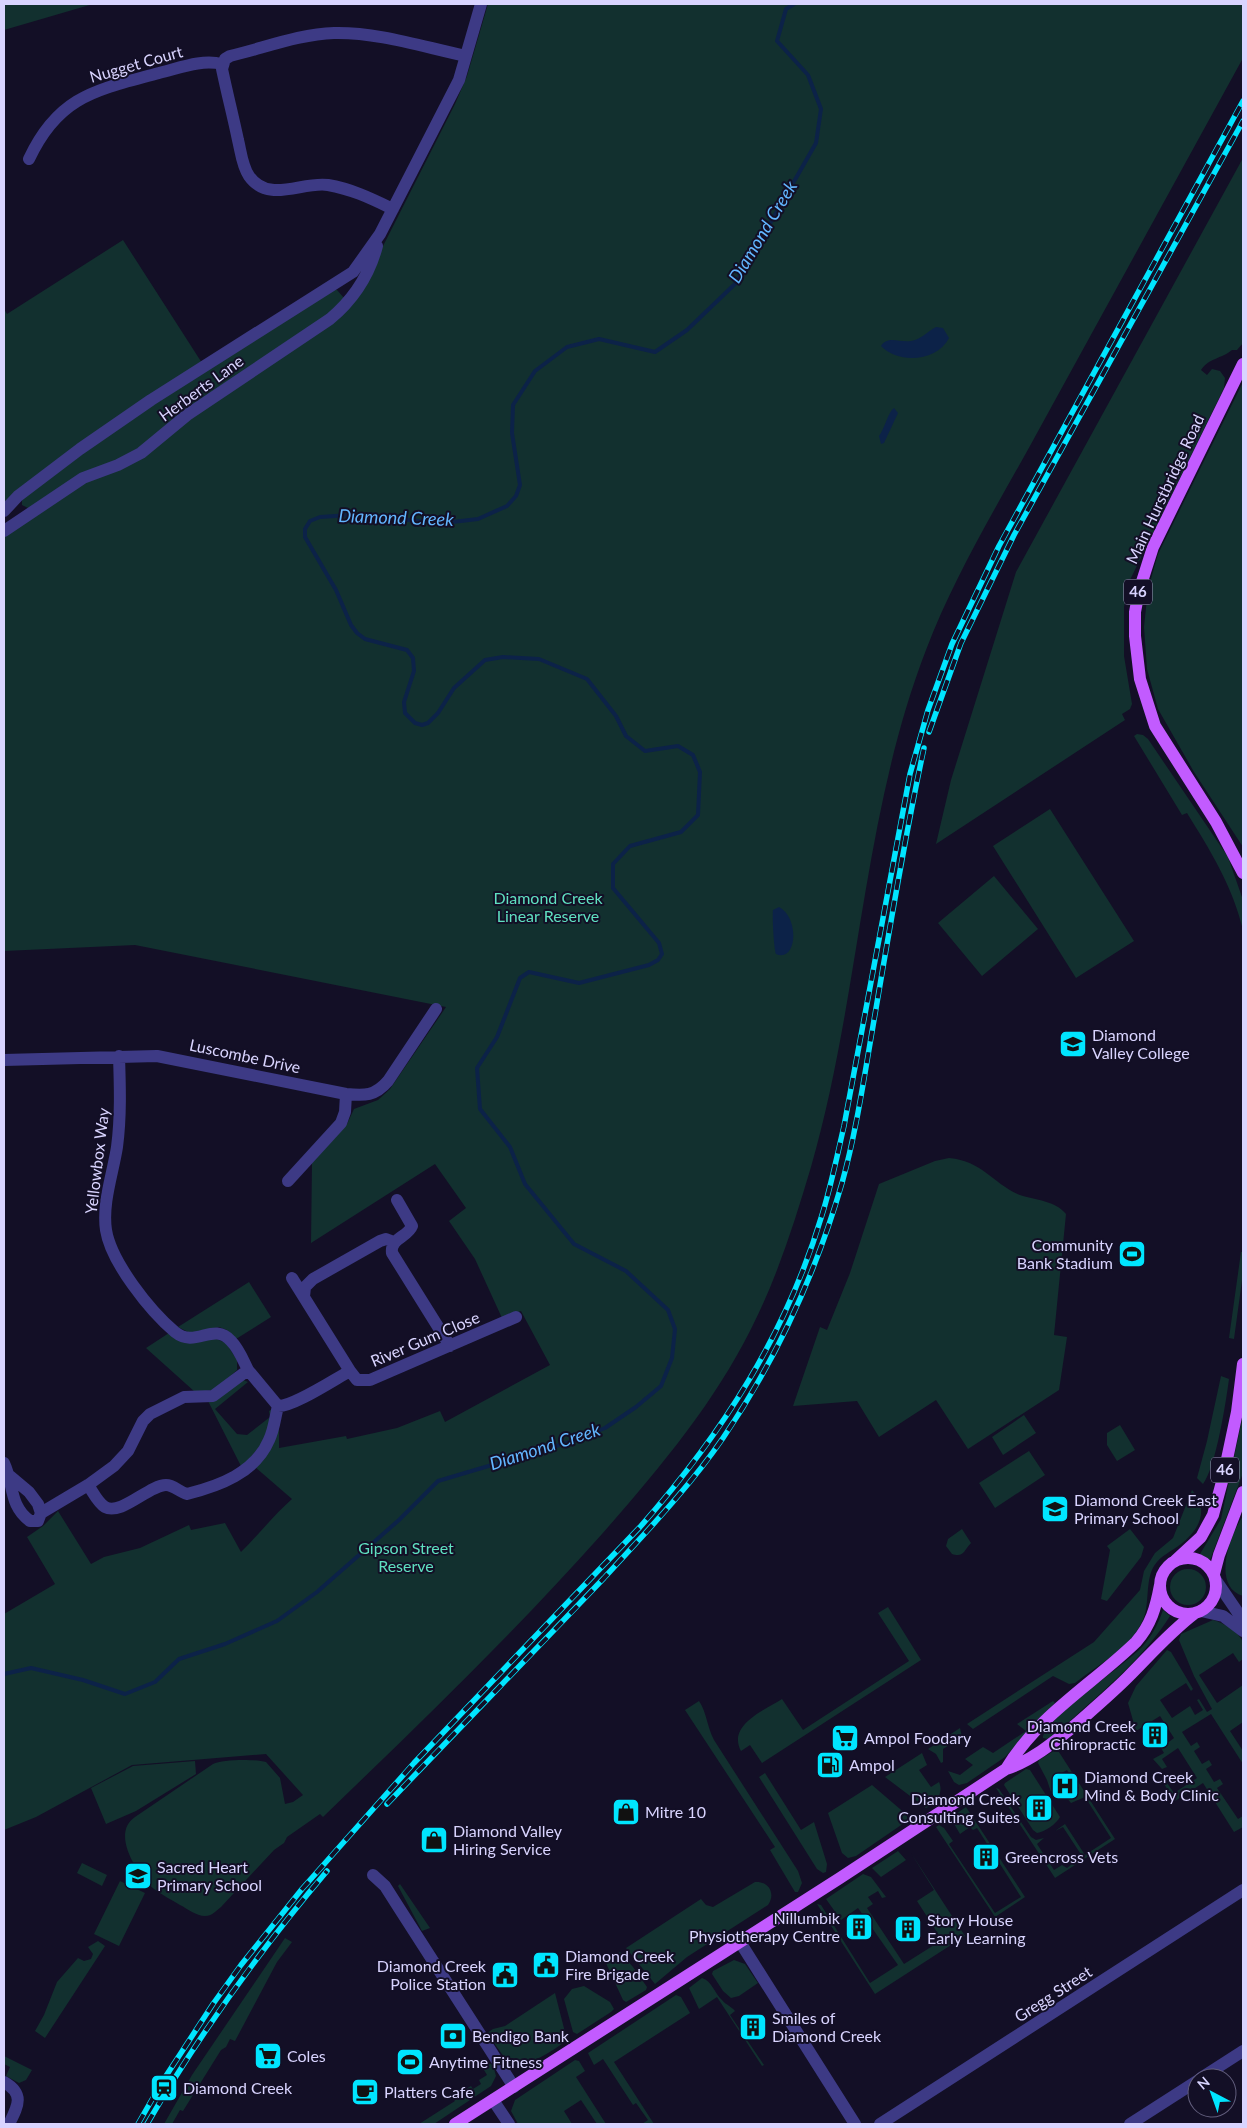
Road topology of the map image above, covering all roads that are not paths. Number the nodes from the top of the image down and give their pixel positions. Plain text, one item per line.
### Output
1 (481, 4) edge
2 (466, 56) junction
3 (222, 64) junction
4 (29, 159) dead end
5 (393, 209) junction
6 (380, 234) junction
7 (332, 286) junction
8 (346, 304) junction
9 (1243, 364) edge
10 (18, 496) junction
11 (4, 511) edge
12 (29, 513) junction
13 (4, 531) edge
14 (1216, 822) junction
15 (1243, 856) edge
16 (1243, 873) edge
17 (436, 1009) dead end
18 (119, 1056) junction
19 (4, 1060) edge
20 (346, 1094) junction
21 (288, 1181) dead end
22 (397, 1200) dead end
23 (394, 1242) junction
24 (292, 1278) dead end
25 (304, 1297) junction
26 (516, 1317) dead end
27 (450, 1346) junction
28 (1243, 1364) edge
29 (248, 1370) junction
30 (350, 1371) junction
31 (278, 1406) junction
32 (4, 1463) edge
33 (10, 1476) junction
34 (88, 1485) junction
35 (1243, 1492) edge
36 (41, 1513) junction
37 (1175, 1561) junction
38 (1214, 1577) junction
39 (1160, 1586) junction
40 (1198, 1612) junction
41 (1243, 1626) edge
42 (1006, 1769) junction
43 (373, 1875) dead end
44 (1243, 1890) edge
45 (740, 1942) junction
46 (1243, 2051) edge
47 (1217, 2068) edge
48 (4, 2082) edge
49 (514, 2087) junction
50 (1187, 2087) edge
51 (493, 2100) junction
52 (9, 2124) edge
53 (455, 2124) edge
54 (509, 2124) edge
55 (855, 2124) edge
56 (880, 2124) edge
57 (1130, 2124) edge

1 - 2 street, Herberts Lane
2 - 3 street
2 - 5 street, Herberts Lane
3 - 4 street, Nugget Court
3 - 5 street
5 - 6 street, Herberts Lane
6 - 7 street, Herberts Lane
6 - 8 street, Herberts Lane
7 - 8 street
7 - 10 street, Herberts Lane
8 - 12 street, Herberts Lane
9 - 14 main road, Main Hurstbridge Road / 46
10 - 11 street, Herberts Lane
10 - 12 street
12 - 13 street, Herberts Lane
14 - 15 main road, Main Hurstbridge Road / 46
14 - 16 main road, Main Hurstbridge Road / 46
17 - 20 street, Luscombe Drive
18 - 19 street, Luscombe Drive
18 - 20 street, Luscombe Drive
18 - 29 street, Yellowbox Way
20 - 21 street
22 - 23 street
23 - 25 street
23 - 27 street
24 - 25 street
25 - 30 street
26 - 27 street, River Gum Close
27 - 30 street, River Gum Close
28 - 37 main road, 46
29 - 31 street
29 - 34 street
30 - 31 street, River Gum Close
31 - 34 street
32 - 33 street
33 - 36 street
33 - 36 street
34 - 36 street
35 - 38 main road, 46
37 - 38 main road
37 - 39 main road, 46
38 - 40 main road, 46
38 - 41 street
39 - 40 main road
39 - 42 main road, 46
40 - 41 street
40 - 42 main road, 46
42 - 45 main road, 46
43 - 49 street
44 - 56 street, Gregg Street
45 - 49 main road, 46
45 - 55 street
46 - 47 street
48 - 52 street
49 - 51 main road, 46
50 - 57 street
51 - 53 main road, 46
51 - 54 street

